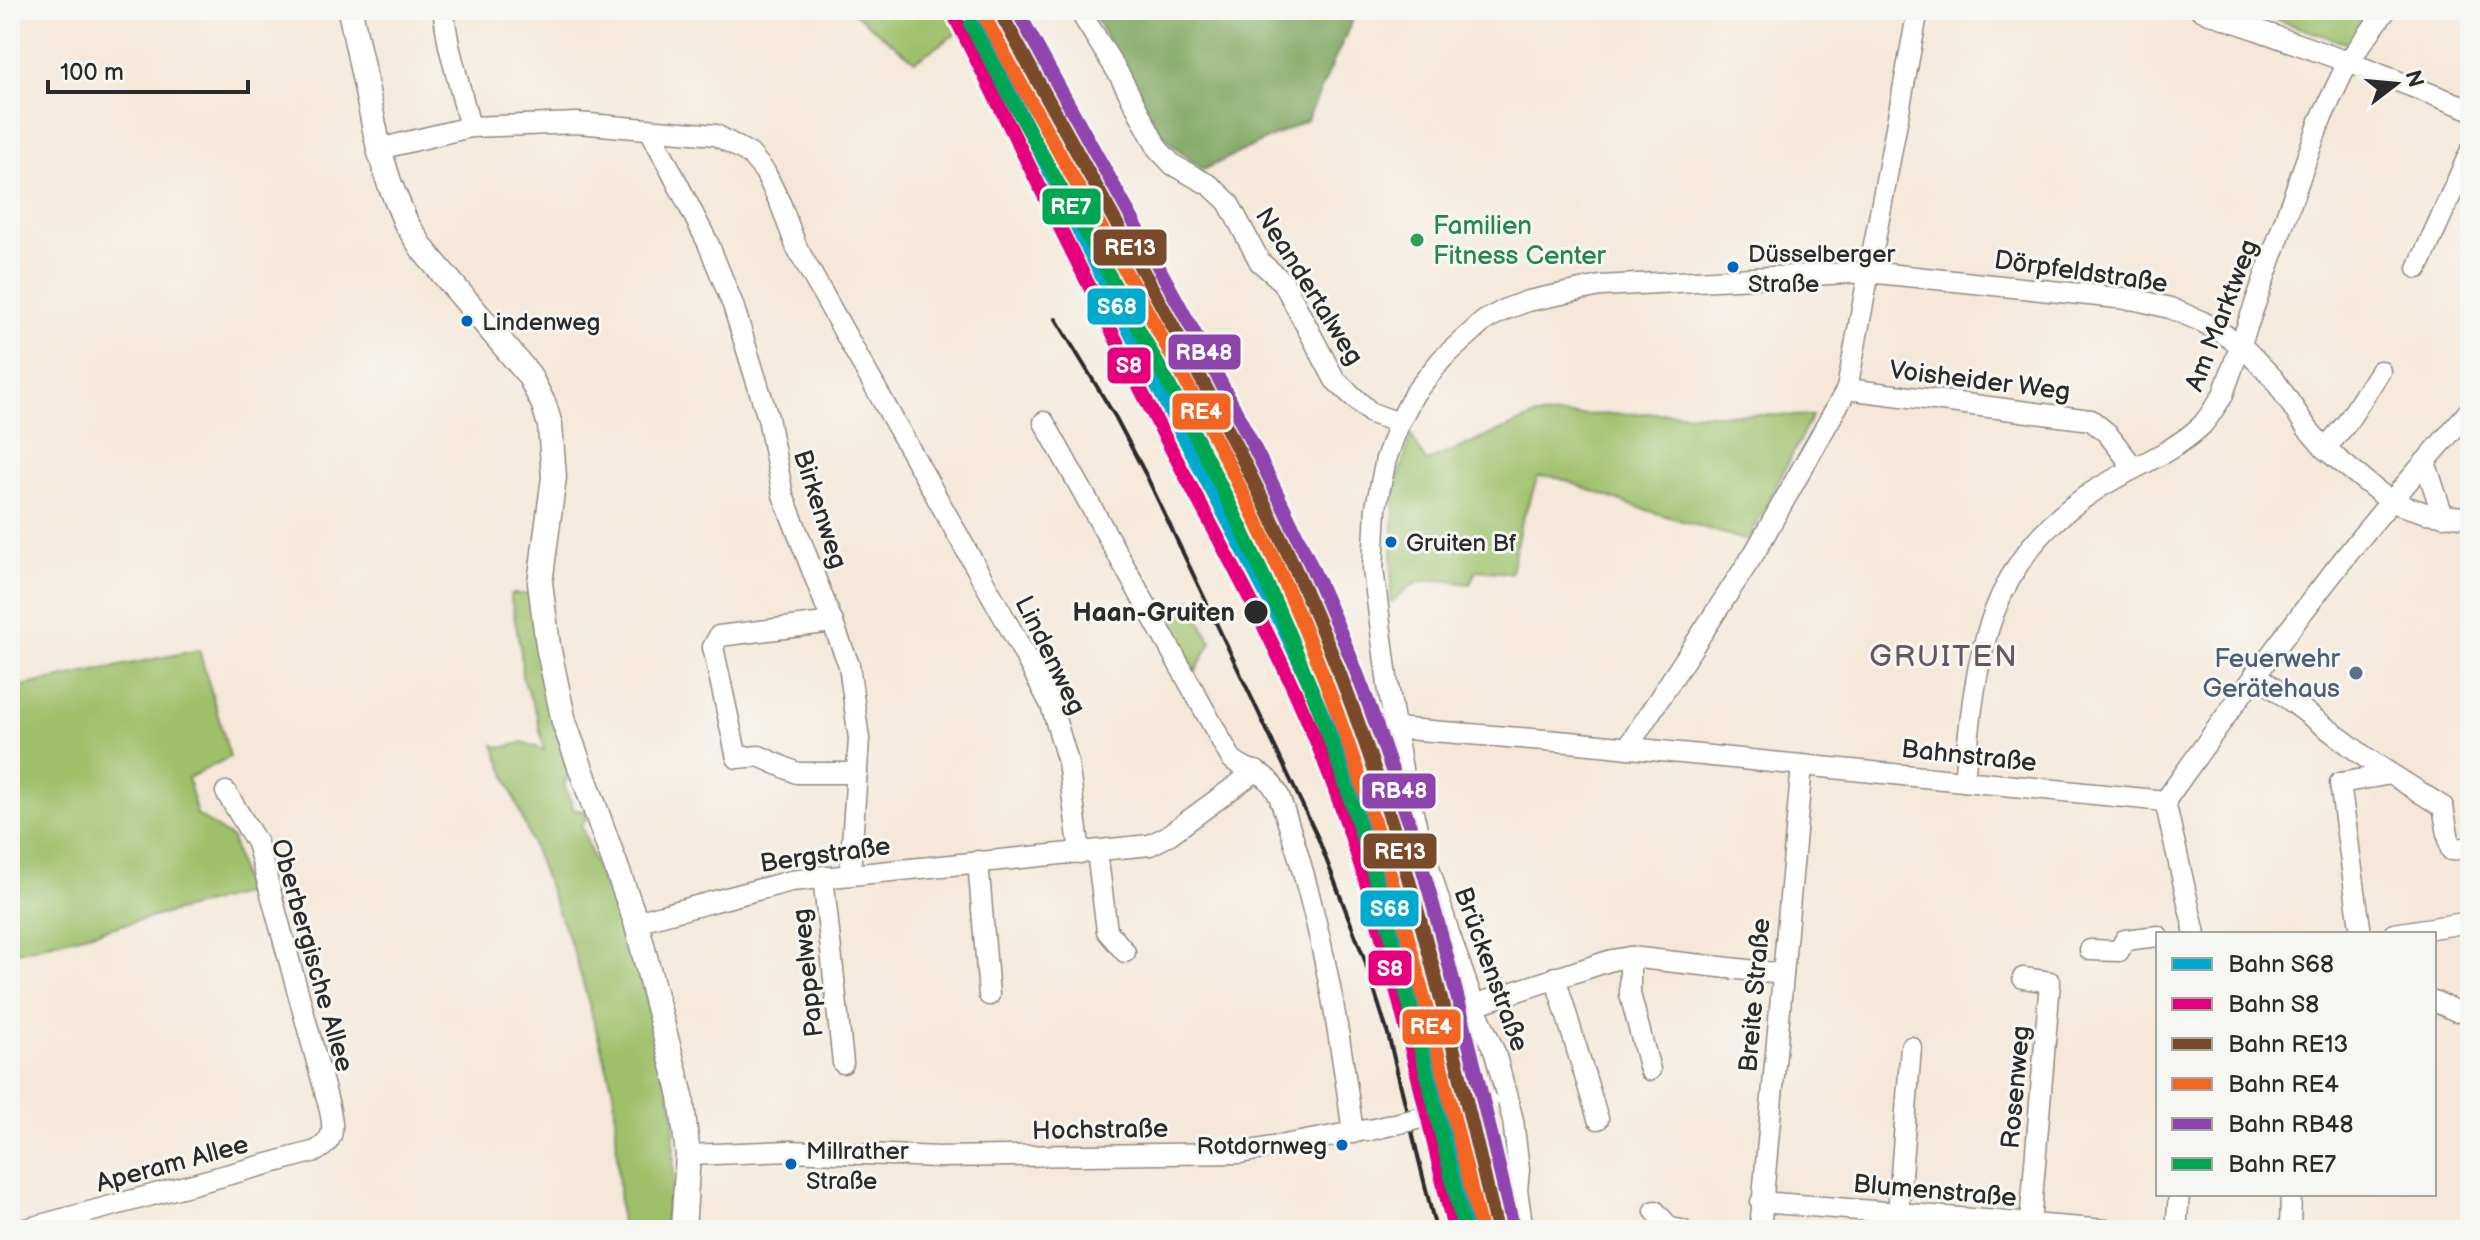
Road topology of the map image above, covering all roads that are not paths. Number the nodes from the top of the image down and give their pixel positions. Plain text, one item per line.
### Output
1 (350, 10) edge
2 (443, 10) edge
3 (1079, 10) edge
4 (1918, 10) edge
5 (2204, 10) edge
6 (2386, 10) edge
7 (2348, 62) junction
8 (2470, 109) edge
9 (470, 127) junction
10 (650, 130) junction
11 (379, 149) junction
12 (2470, 152) edge
13 (2418, 268) dead end
14 (1868, 272) junction
15 (2240, 344) junction
16 (2380, 371) dead end
17 (1847, 389) junction
18 (2470, 410) edge
19 (1044, 422) dead end
20 (1399, 423) junction
21 (2325, 449) junction
22 (2425, 462) junction
23 (2134, 468) junction
24 (2391, 502) junction
25 (2443, 516) junction
26 (2470, 518) edge
27 (833, 622) junction
28 (2255, 674) junction
29 (1394, 728) junction
30 (1627, 748) junction
31 (1802, 765) junction
32 (1256, 771) junction
33 (857, 773) junction
34 (2391, 774) junction
35 (1964, 781) junction
36 (226, 792) dead end
37 (2165, 801) junction
38 (2470, 847) edge
39 (1088, 852) junction
40 (978, 861) junction
41 (850, 874) junction
42 (823, 876) junction
43 (636, 922) junction
44 (2470, 922) edge
45 (2190, 932) edge
46 (2361, 932) edge
47 (2407, 932) edge
48 (2156, 936) edge
49 (2090, 950) dead end
50 (1125, 952) dead end
51 (1630, 957) junction
52 (1783, 974) junction
53 (1555, 977) junction
54 (2023, 978) dead end
55 (989, 995) dead end
56 (2436, 1002) edge
57 (1474, 1005) junction
58 (2456, 1011) dead end
59 (1911, 1047) dead end
60 (843, 1063) dead end
61 (1650, 1070) dead end
62 (1498, 1100) junction
63 (1598, 1119) dead end
64 (1363, 1131) junction
65 (331, 1138) joint
66 (688, 1155) junction
67 (2179, 1196) edge
68 (2291, 1196) edge
69 (1761, 1202) junction
70 (1655, 1211) dead end
71 (1898, 1213) junction
72 (2030, 1224) junction
73 (2290, 1228) edge
74 (22, 1230) edge
75 (683, 1230) edge
76 (1523, 1230) edge
77 (1682, 1230) edge
78 (1760, 1230) edge
79 (2106, 1230) edge
80 (2176, 1230) edge

1 - 11 main road
2 - 9 street
3 - 20 street, Neandertalweg
4 - 14 street
5 - 7 street
6 - 7 street, Am Marktweg
7 - 8 street
7 - 15 street, Am Marktweg
9 - 10 street, Lindenweg
9 - 11 street, Lindenweg
10 - 27 street, Birkenweg
10 - 39 street, Lindenweg
11 - 43 main road
12 - 13 street
14 - 15 street, Dörpfeldstraße
14 - 17 street
14 - 20 street, Dörpfeldstraße
15 - 21 street, Dörpfeldstraße
15 - 23 street, Am Marktweg
16 - 21 street
17 - 23 street, Voisheider Weg
17 - 30 street
18 - 22 street
19 - 32 street
20 - 29 street, Brückenstraße
21 - 24 street, Dörpfeldstraße
22 - 24 street
22 - 25 street
23 - 35 street, Am Marktweg
24 - 25 street
24 - 28 street
25 - 26 street
27 - 33 street, Birkenweg
27 - 33 street
28 - 34 street
28 - 37 street
29 - 30 street, Bahnstraße
29 - 57 street, Brückenstraße
30 - 31 street, Bahnstraße
31 - 35 street, Bahnstraße
31 - 52 street, Breite Straße
32 - 39 street, Bergstraße
32 - 64 street
33 - 41 street, Birkenweg
34 - 38 street
34 - 46 street
35 - 37 street, Bahnstraße
36 - 65 street, Oberbergische Allee
37 - 45 street
39 - 40 street, Bergstraße
39 - 50 street
40 - 41 street, Bergstraße
40 - 55 street
41 - 42 street, Bergstraße
42 - 43 street, Bergstraße
42 - 60 street, Pappelweg
43 - 66 main road
44 - 47 street
48 - 49 street
51 - 52 street
51 - 53 street
51 - 61 street
52 - 69 street, Breite Straße
53 - 57 street
53 - 63 street
54 - 72 street, Rosenweg
56 - 58 street
57 - 62 street, Brückenstraße
59 - 71 street
62 - 64 street, Hochstraße, bridge
62 - 76 street, Brückenstraße
64 - 66 street, Hochstraße
65 - 74 street, Aperam Allee
66 - 75 main road
67 - 80 street
68 - 73 street
69 - 71 street, Blumenstraße
69 - 78 street, Breite Straße
70 - 77 street
71 - 72 street, Blumenstraße
72 - 79 street, Blumenstraße

